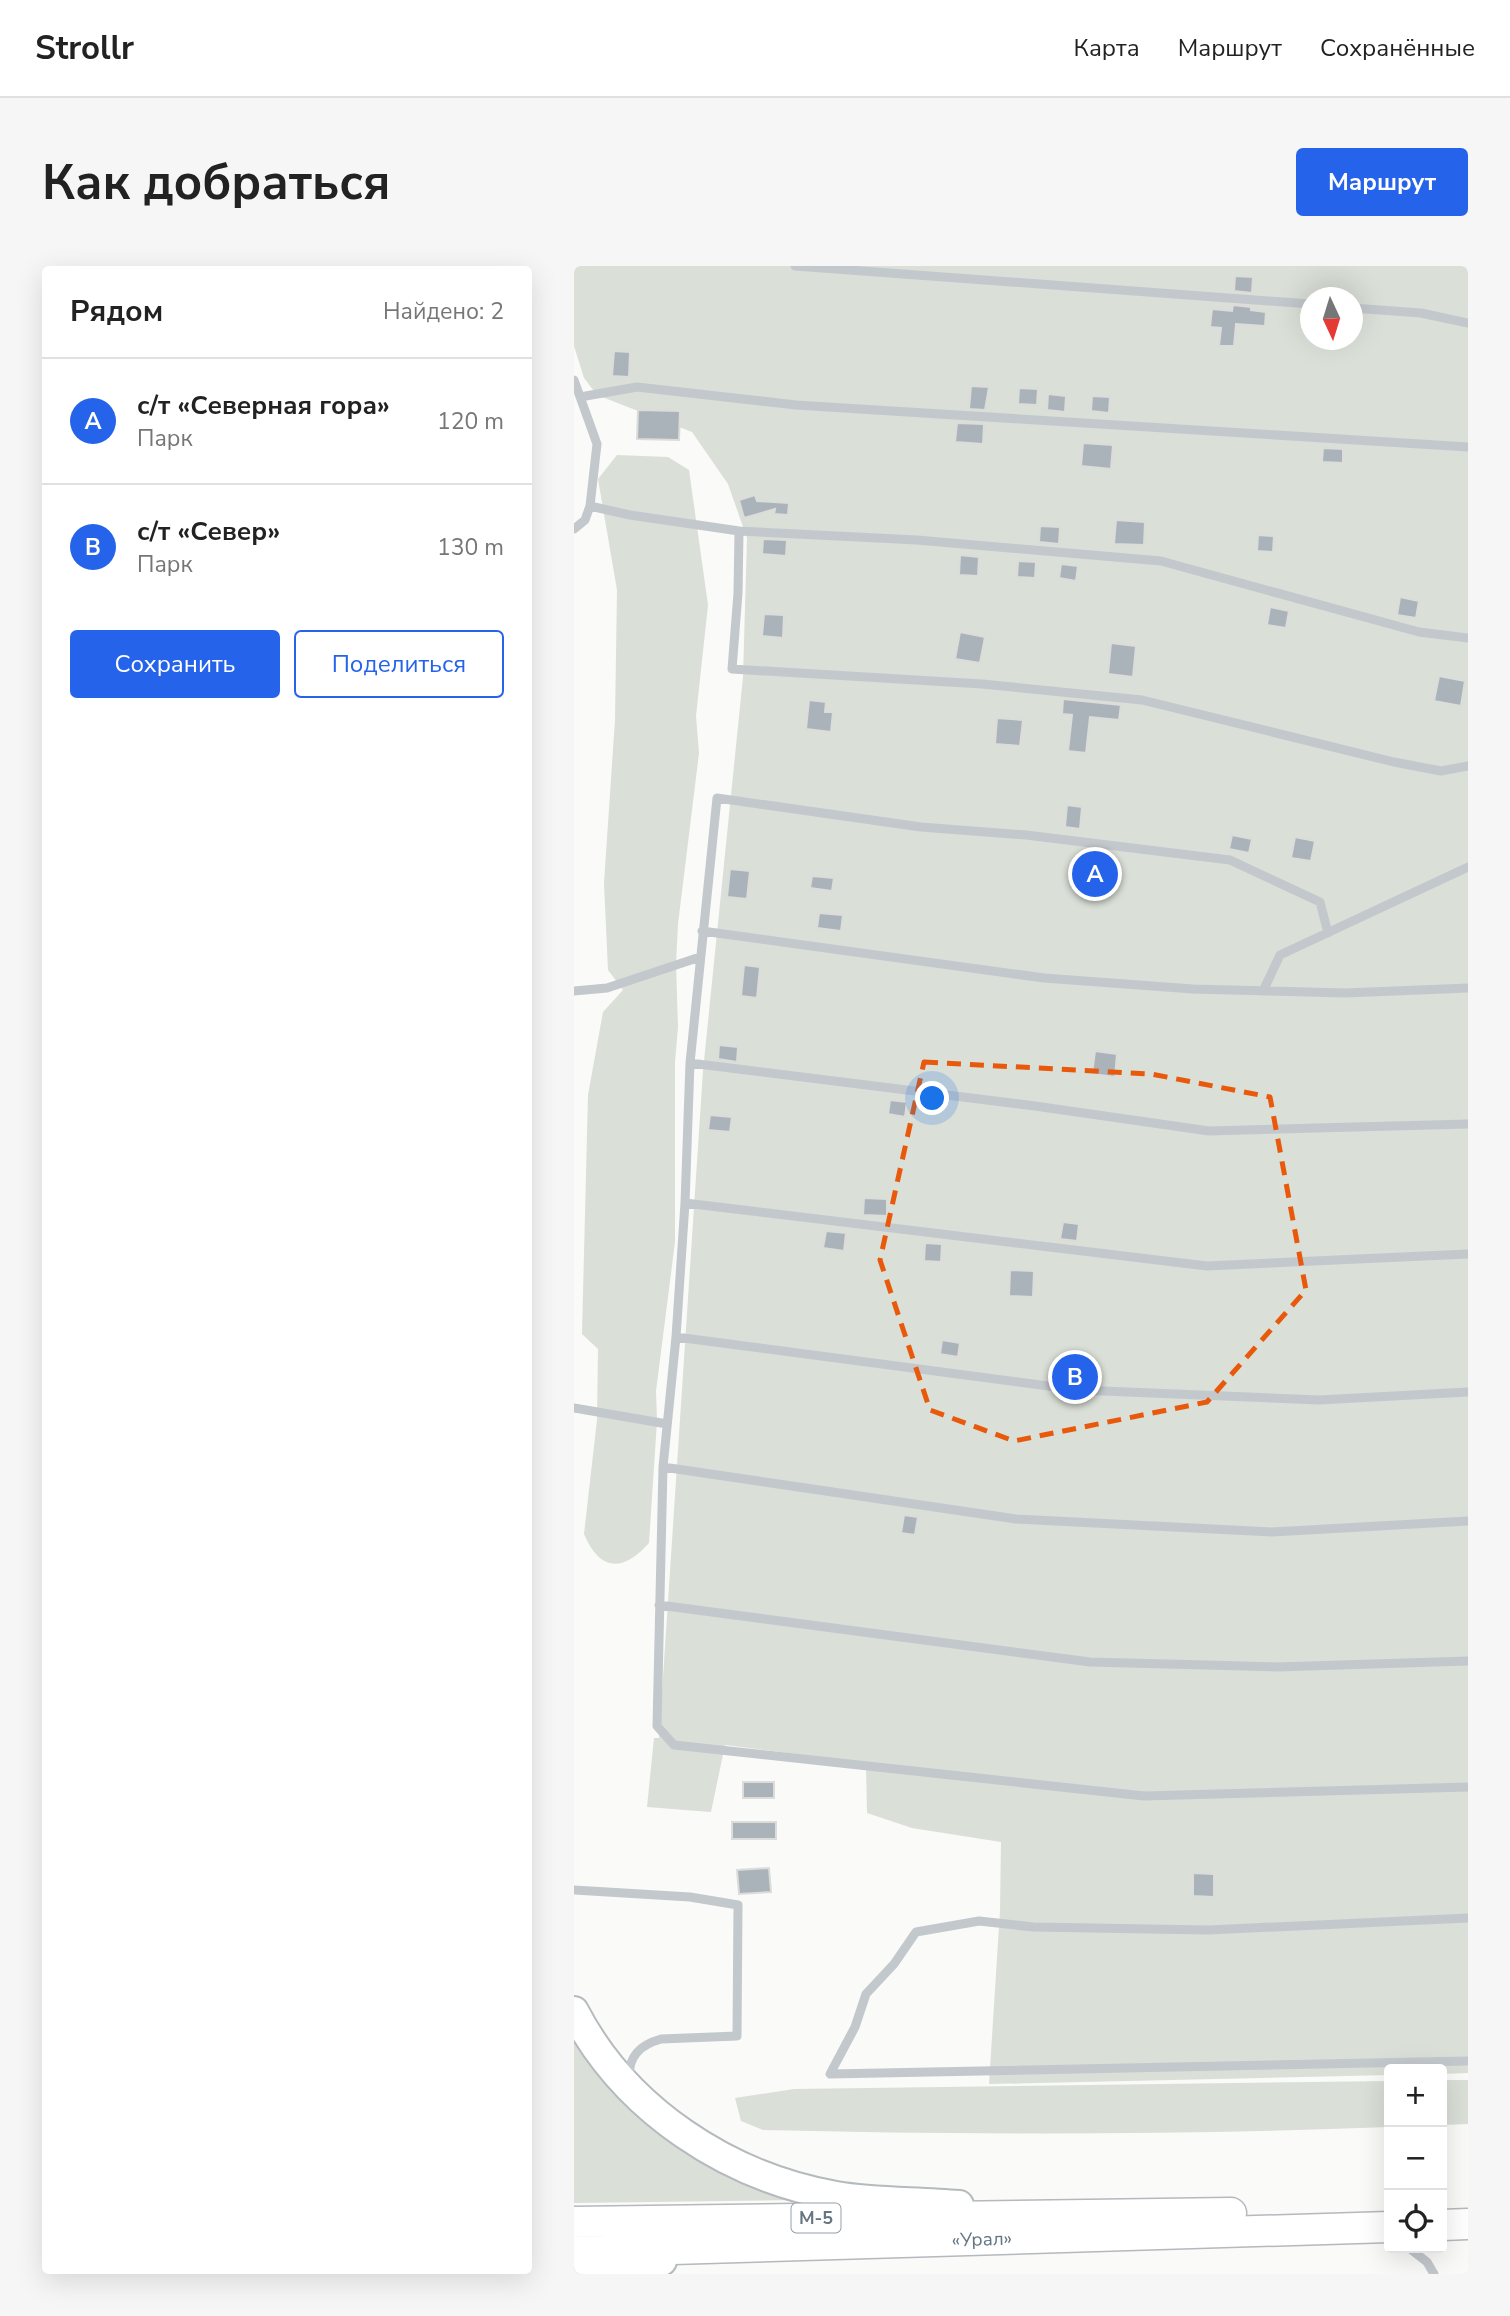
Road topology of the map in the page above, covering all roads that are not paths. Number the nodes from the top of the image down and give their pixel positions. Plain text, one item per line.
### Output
1 (795, 266) edge
2 (1300, 303) edge
3 (1363, 309) edge
4 (1468, 323) edge
5 (574, 380) edge
6 (580, 397) junction
7 (1468, 447) edge
8 (590, 506) junction
9 (574, 529) edge
10 (739, 531) junction
11 (1468, 638) edge
12 (1468, 766) edge
13 (1468, 867) edge
14 (702, 931) junction
15 (1328, 933) junction
16 (700, 957) junction
17 (1468, 988) edge
18 (574, 990) edge
19 (1263, 991) junction
20 (690, 1063) junction
21 (1468, 1124) edge
22 (685, 1203) junction
23 (1468, 1254) edge
24 (676, 1337) junction
25 (1468, 1392) edge
26 (574, 1408) edge
27 (667, 1424) junction
28 (663, 1467) junction
29 (1468, 1521) edge
30 (659, 1605) junction
31 (1468, 1661) edge
32 (1468, 1787) edge
33 (574, 1890) edge
34 (1468, 1918) edge
35 (574, 2011) edge
36 (1468, 2061) edge
37 (630, 2086) junction
38 (1447, 2208) edge
39 (1468, 2208) edge
40 (1384, 2210) edge
41 (1059, 2215) junction
42 (574, 2222) edge
43 (1468, 2224) edge
44 (1447, 2225) edge
45 (1384, 2227) edge
46 (1266, 2232) junction
47 (1357, 2238) dead end
48 (780, 2246) junction
49 (574, 2252) edge
50 (1415, 2253) edge
51 (608, 2267) junction
52 (574, 2268) edge
53 (652, 2274) edge
54 (1434, 2274) edge

1 - 2 lane
3 - 4 lane
5 - 6 lane
6 - 7 lane
6 - 8 lane
8 - 9 lane
8 - 10 lane
10 - 11 lane
10 - 12 lane
13 - 15 lane
14 - 15 lane
14 - 16 lane
14 - 19 lane
15 - 19 lane
16 - 18 lane
16 - 20 lane
17 - 19 lane
20 - 21 lane
20 - 22 lane
22 - 23 lane
22 - 24 lane
24 - 25 lane
24 - 27 lane
26 - 27 lane
27 - 28 lane
28 - 29 lane
28 - 30 lane
30 - 31 lane
30 - 32 lane
33 - 37 lane
34 - 36 lane
35 - 37 main road
37 - 41 main road
38 - 39 highway
40 - 41 highway, «Урал» / М-5
41 - 42 highway, «Урал» / М-5
43 - 44 highway
45 - 46 highway, «Урал» / М-5
46 - 47 lane
46 - 48 highway, «Урал» / М-5
48 - 49 highway, «Урал» / М-5
48 - 51 main road
50 - 54 lane
51 - 52 main road
51 - 53 main road

